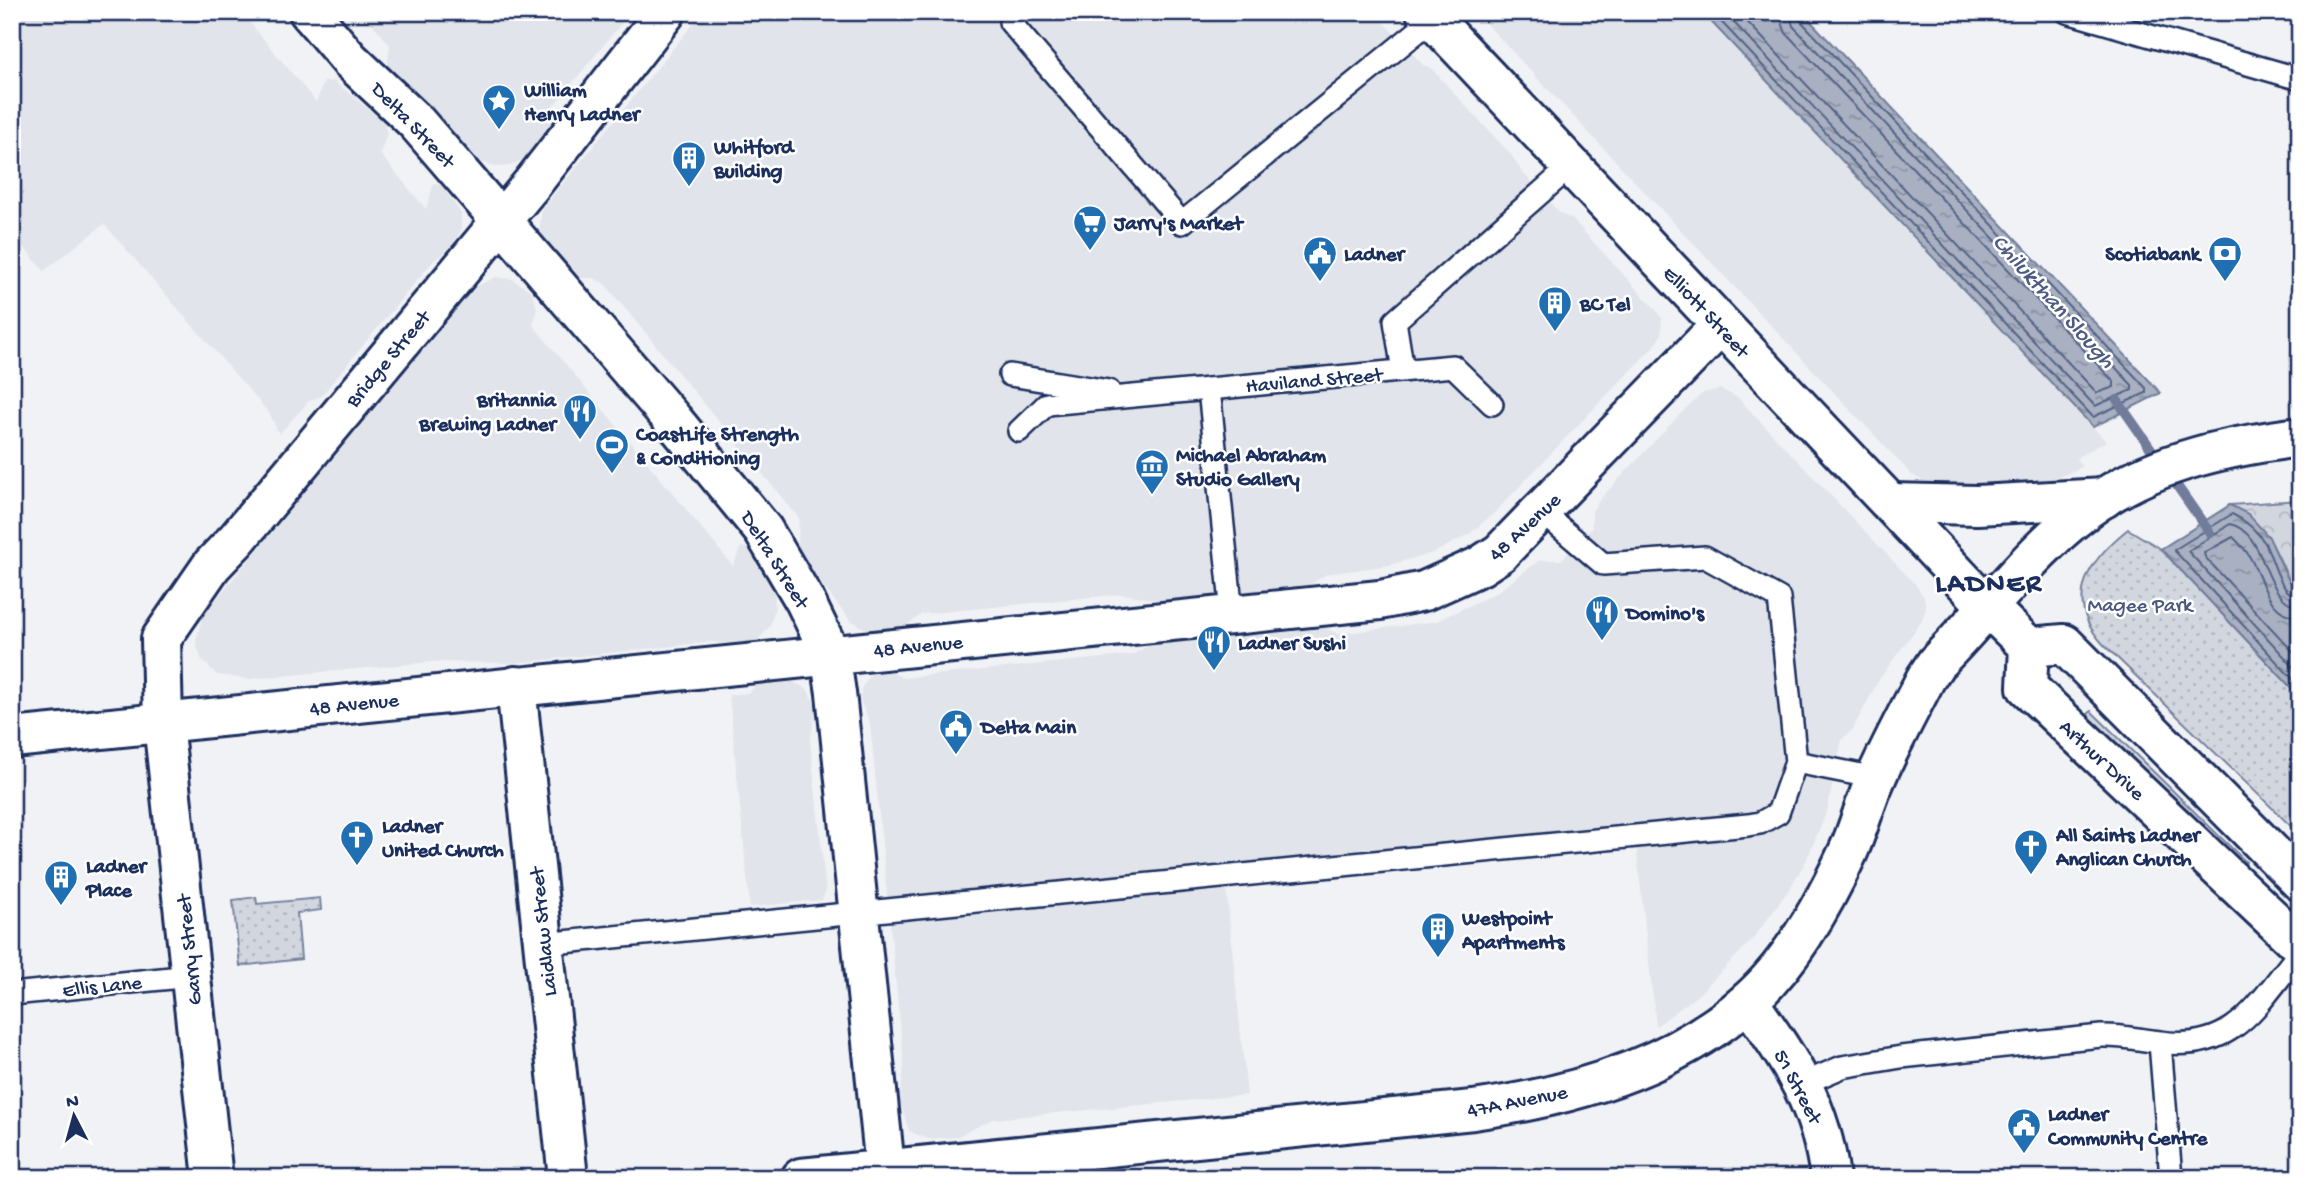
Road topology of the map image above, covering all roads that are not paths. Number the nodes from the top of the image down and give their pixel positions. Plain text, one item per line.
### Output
1 (309, 12) edge
2 (1019, 12) edge
3 (2067, 12) edge
4 (660, 15) edge
5 (1429, 16) edge
6 (2300, 79) edge
7 (1570, 167) junction
8 (500, 220) junction
9 (1720, 326) junction
10 (1403, 371) junction
11 (1010, 375) dead end
12 (1209, 389) junction
13 (1139, 396) junction
14 (1492, 404) dead end
15 (1019, 431) dead end
16 (2296, 438) edge
17 (2104, 498) junction
18 (1891, 503) junction
19 (1542, 512) junction
20 (1989, 608) junction
21 (1233, 614) junction
22 (2029, 647) junction
23 (830, 653) junction
24 (516, 686) junction
25 (163, 723) junction
26 (12, 738) edge
27 (1796, 762) junction
28 (1876, 778) junction
29 (2300, 881) edge
30 (859, 912) junction
31 (543, 944) junction
32 (2300, 944) edge
33 (2300, 951) edge
34 (191, 976) junction
35 (12, 994) edge
36 (1748, 1001) junction
37 (2160, 1043) junction
38 (1802, 1084) junction
39 (885, 1173) edge
40 (213, 1178) edge
41 (568, 1178) edge
42 (801, 1178) edge
43 (1830, 1178) edge
44 (2171, 1178) edge

1 - 8 street, Delta Street
2 - 5 lane
3 - 6 lane
4 - 8 street, Bridge Street
5 - 7 street, Elliott Street
7 - 9 street, Elliott Street
7 - 10 lane, Haviland Street
8 - 23 street, Delta Street
8 - 25 street, Bridge Street
9 - 18 street, Elliott Street
9 - 19 street, 48 Avenue
10 - 12 lane, Haviland Street
10 - 14 lane
11 - 13 lane
12 - 13 lane, Haviland Street
12 - 21 lane
13 - 15 lane
16 - 17 street
17 - 18 street
17 - 20 street, 47A Avenue
18 - 20 street, Elliott Street
19 - 21 street, 48 Avenue
19 - 27 lane
20 - 22 street
20 - 28 street, 47A Avenue
21 - 23 street, 48 Avenue
22 - 29 street
22 - 32 street, Arthur Drive
23 - 24 street, 48 Avenue
23 - 30 street, Delta Street
24 - 25 street, 48 Avenue
24 - 31 street, Laidlaw Street
25 - 26 street, 48 Avenue
25 - 34 street, Garry Street
27 - 28 lane
27 - 30 lane
28 - 36 street, 47A Avenue
30 - 31 lane
30 - 39 street, Delta Street
31 - 41 street, Laidlaw Street
33 - 37 lane
34 - 35 lane, Ellis Lane
34 - 40 street, Garry Street
36 - 38 street, 51 Street
36 - 39 street, 47A Avenue
37 - 38 lane
37 - 44 lane
38 - 43 street, 51 Street
39 - 42 street, 47A Avenue

